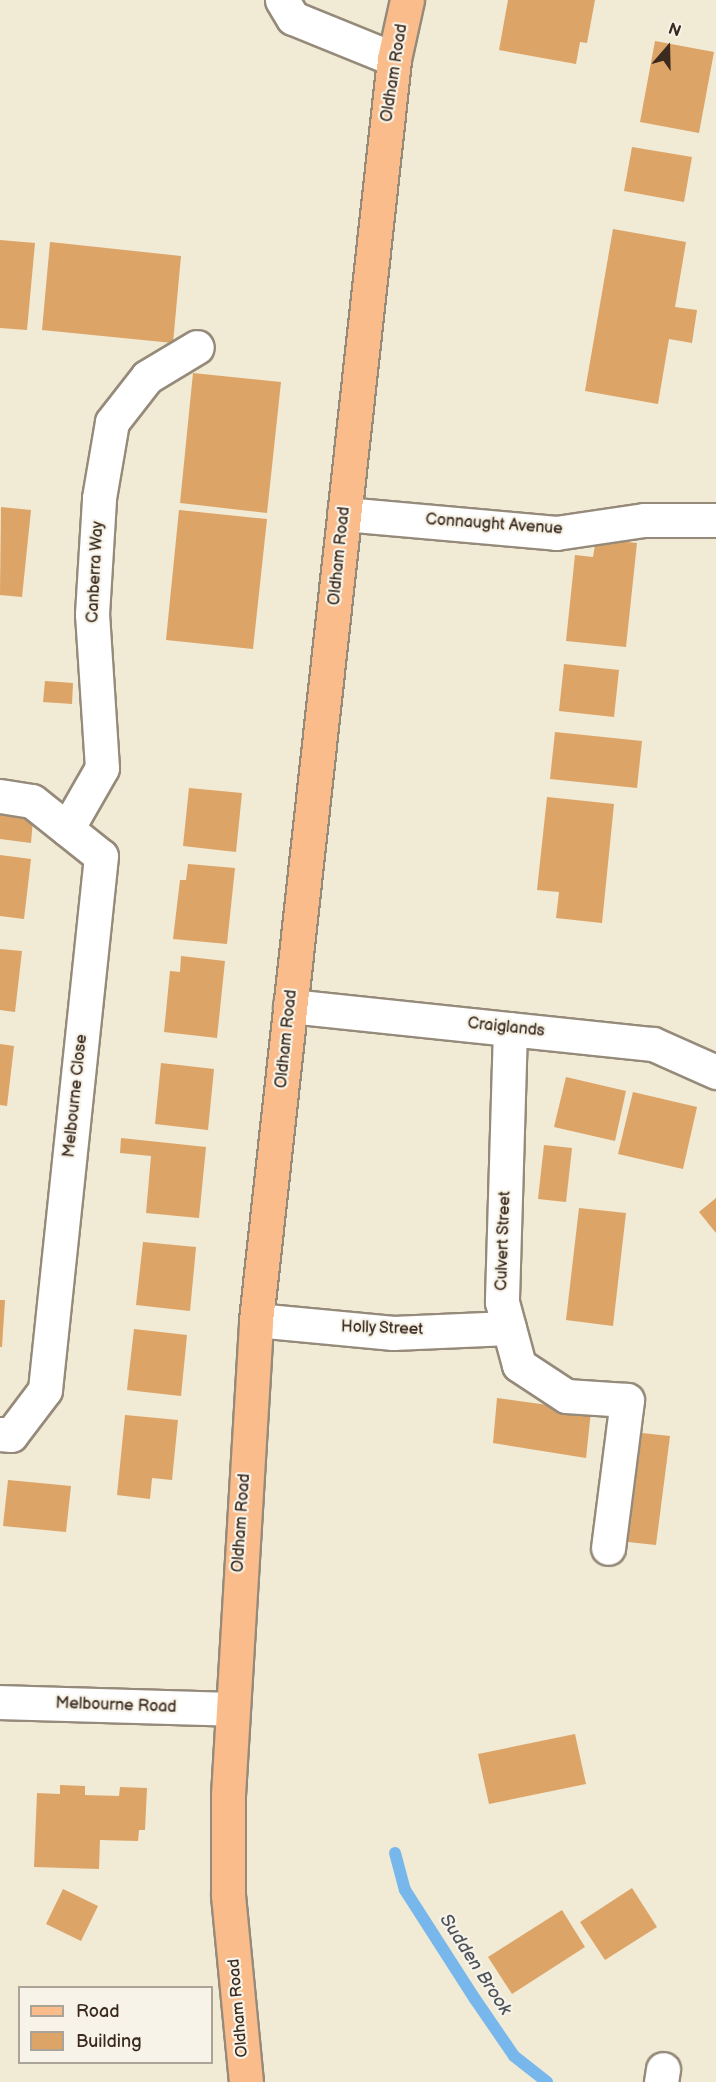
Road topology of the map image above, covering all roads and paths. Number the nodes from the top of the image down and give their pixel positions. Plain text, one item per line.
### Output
1 (282, 0) edge
2 (407, 0) edge
3 (394, 59) junction
4 (197, 347) dead end
5 (344, 514) junction
6 (716, 520) edge
7 (0, 796) edge
8 (67, 829) junction
9 (290, 1006) junction
10 (510, 1029) junction
11 (716, 1072) edge
12 (256, 1320) junction
13 (509, 1328) junction
14 (0, 1434) edge
15 (608, 1548) dead end
16 (0, 1702) edge
17 (231, 1709) junction
18 (246, 2082) edge

1 - 3 street
2 - 3 main road, Oldham Road
3 - 5 main road, Oldham Road
4 - 8 street, Canberra Way
5 - 6 street, Connaught Avenue
5 - 9 main road, Oldham Road
7 - 8 street, Melbourne Close
8 - 14 street, Melbourne Close
9 - 10 street, Craiglands
9 - 12 main road, Oldham Road
10 - 11 street, Craiglands
10 - 13 street, Culvert Street
12 - 13 street, Holly Street
12 - 17 main road, Oldham Road
13 - 15 street, Culvert Street
16 - 17 street, Melbourne Road
17 - 18 main road, Oldham Road

